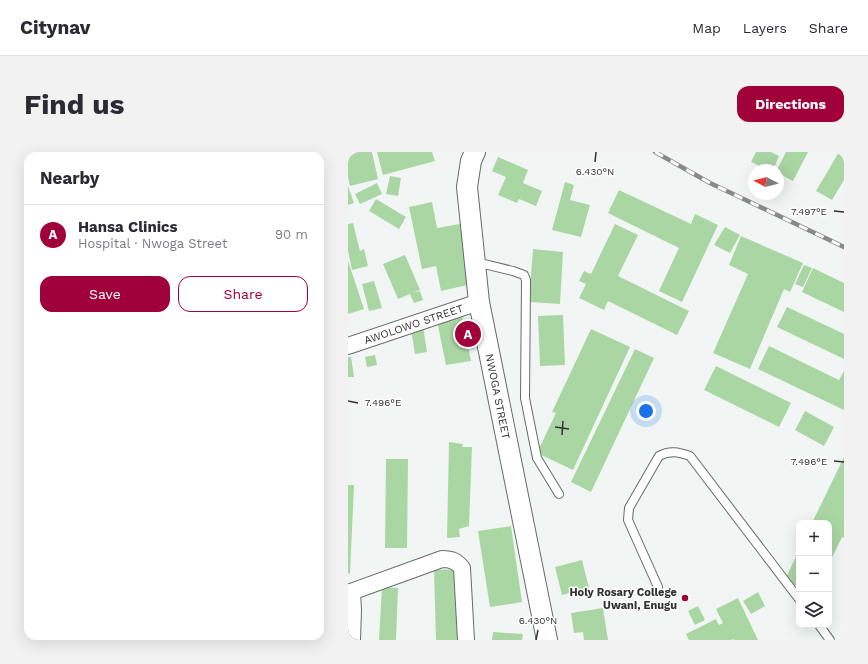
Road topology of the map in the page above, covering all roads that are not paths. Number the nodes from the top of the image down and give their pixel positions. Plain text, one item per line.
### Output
1 (471, 155) edge
2 (476, 262) junction
3 (479, 302) junction
4 (348, 346) edge
5 (559, 494) dead end
6 (658, 586) dead end
7 (350, 592) edge
8 (796, 595) edge
9 (821, 628) edge
10 (352, 640) edge
11 (466, 640) edge
12 (547, 640) edge
13 (830, 640) edge

1 - 2 street, NWOGA STREET
2 - 3 street, NWOGA STREET
2 - 5 lane
3 - 4 street, AWOLOWO STREET
3 - 12 street, NWOGA STREET
6 - 8 lane
7 - 10 street
7 - 11 street
9 - 13 lane

